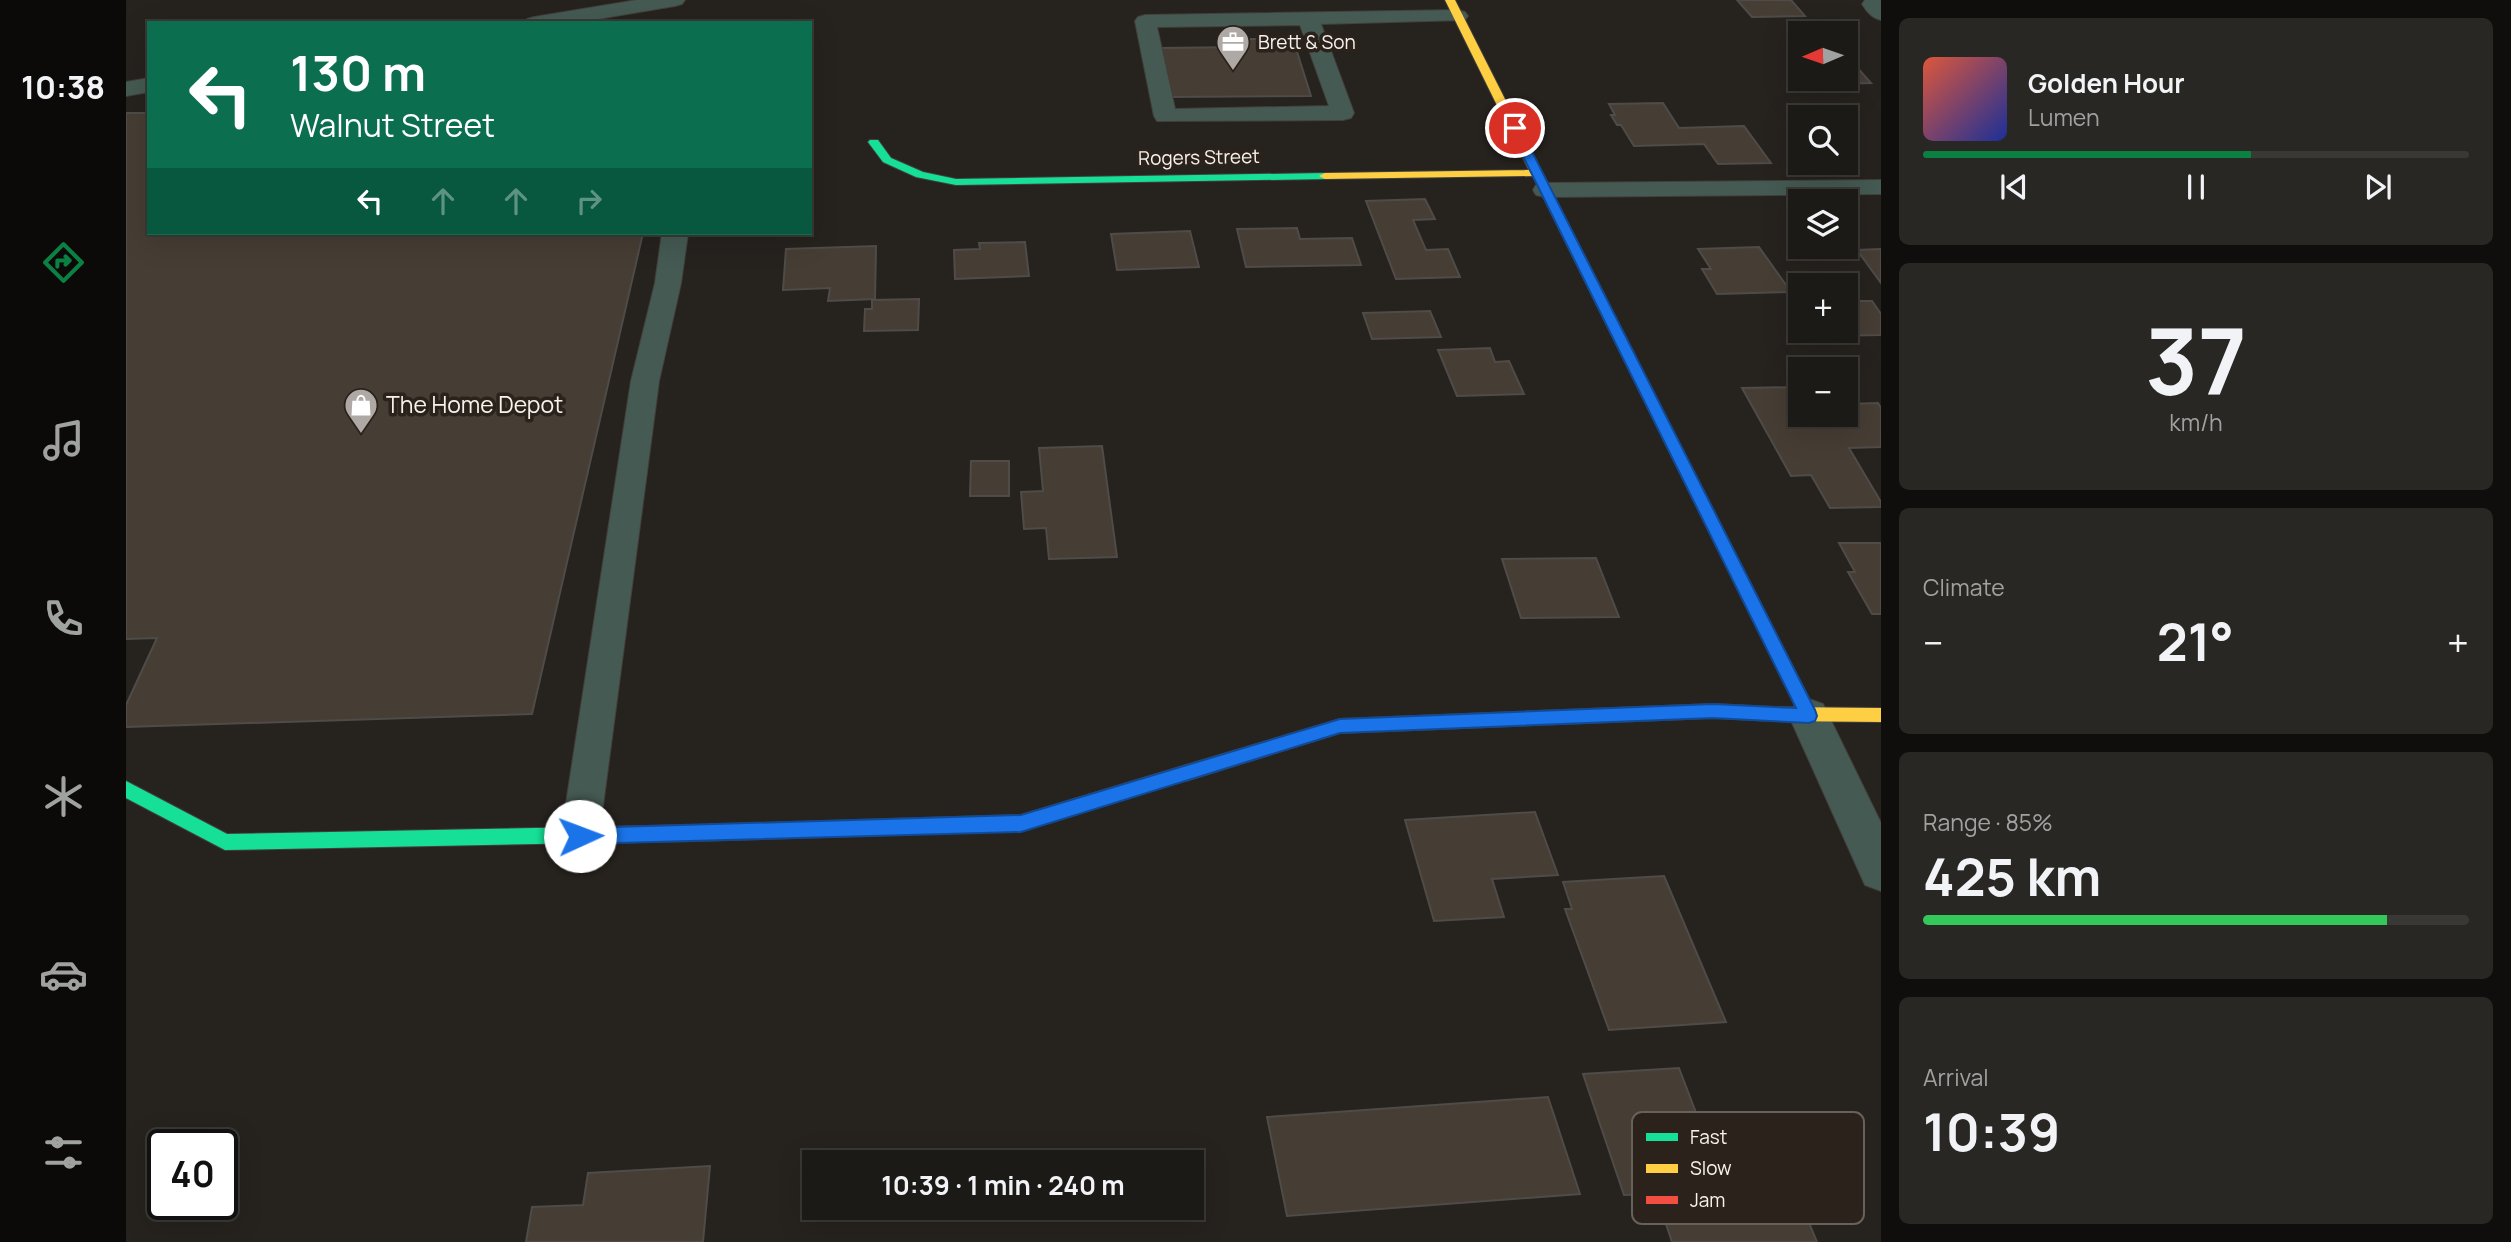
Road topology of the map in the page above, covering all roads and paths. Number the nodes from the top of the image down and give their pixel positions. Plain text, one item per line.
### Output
1 (675, 0) edge
2 (682, 0) edge
3 (1881, 4) edge
4 (1454, 8) edge
5 (1881, 14) edge
6 (1308, 18) junction
7 (546, 21) edge
8 (687, 21) edge
9 (147, 85) edge
10 (126, 89) edge
11 (874, 142) dead end
12 (1542, 181) junction
13 (1881, 187) edge
14 (675, 235) edge
15 (1881, 715) edge
16 (1809, 716) junction
17 (126, 789) edge
18 (580, 836) junction
19 (1881, 870) edge

1 - 7 lane
2 - 8 lane
3 - 5 lane
4 - 6 lane
4 - 12 street
6 - 6 lane
9 - 10 lane
11 - 12 street, Rogers Street
12 - 13 lane
12 - 16 street
14 - 18 lane
15 - 16 street
16 - 18 street
16 - 19 street
17 - 18 street

